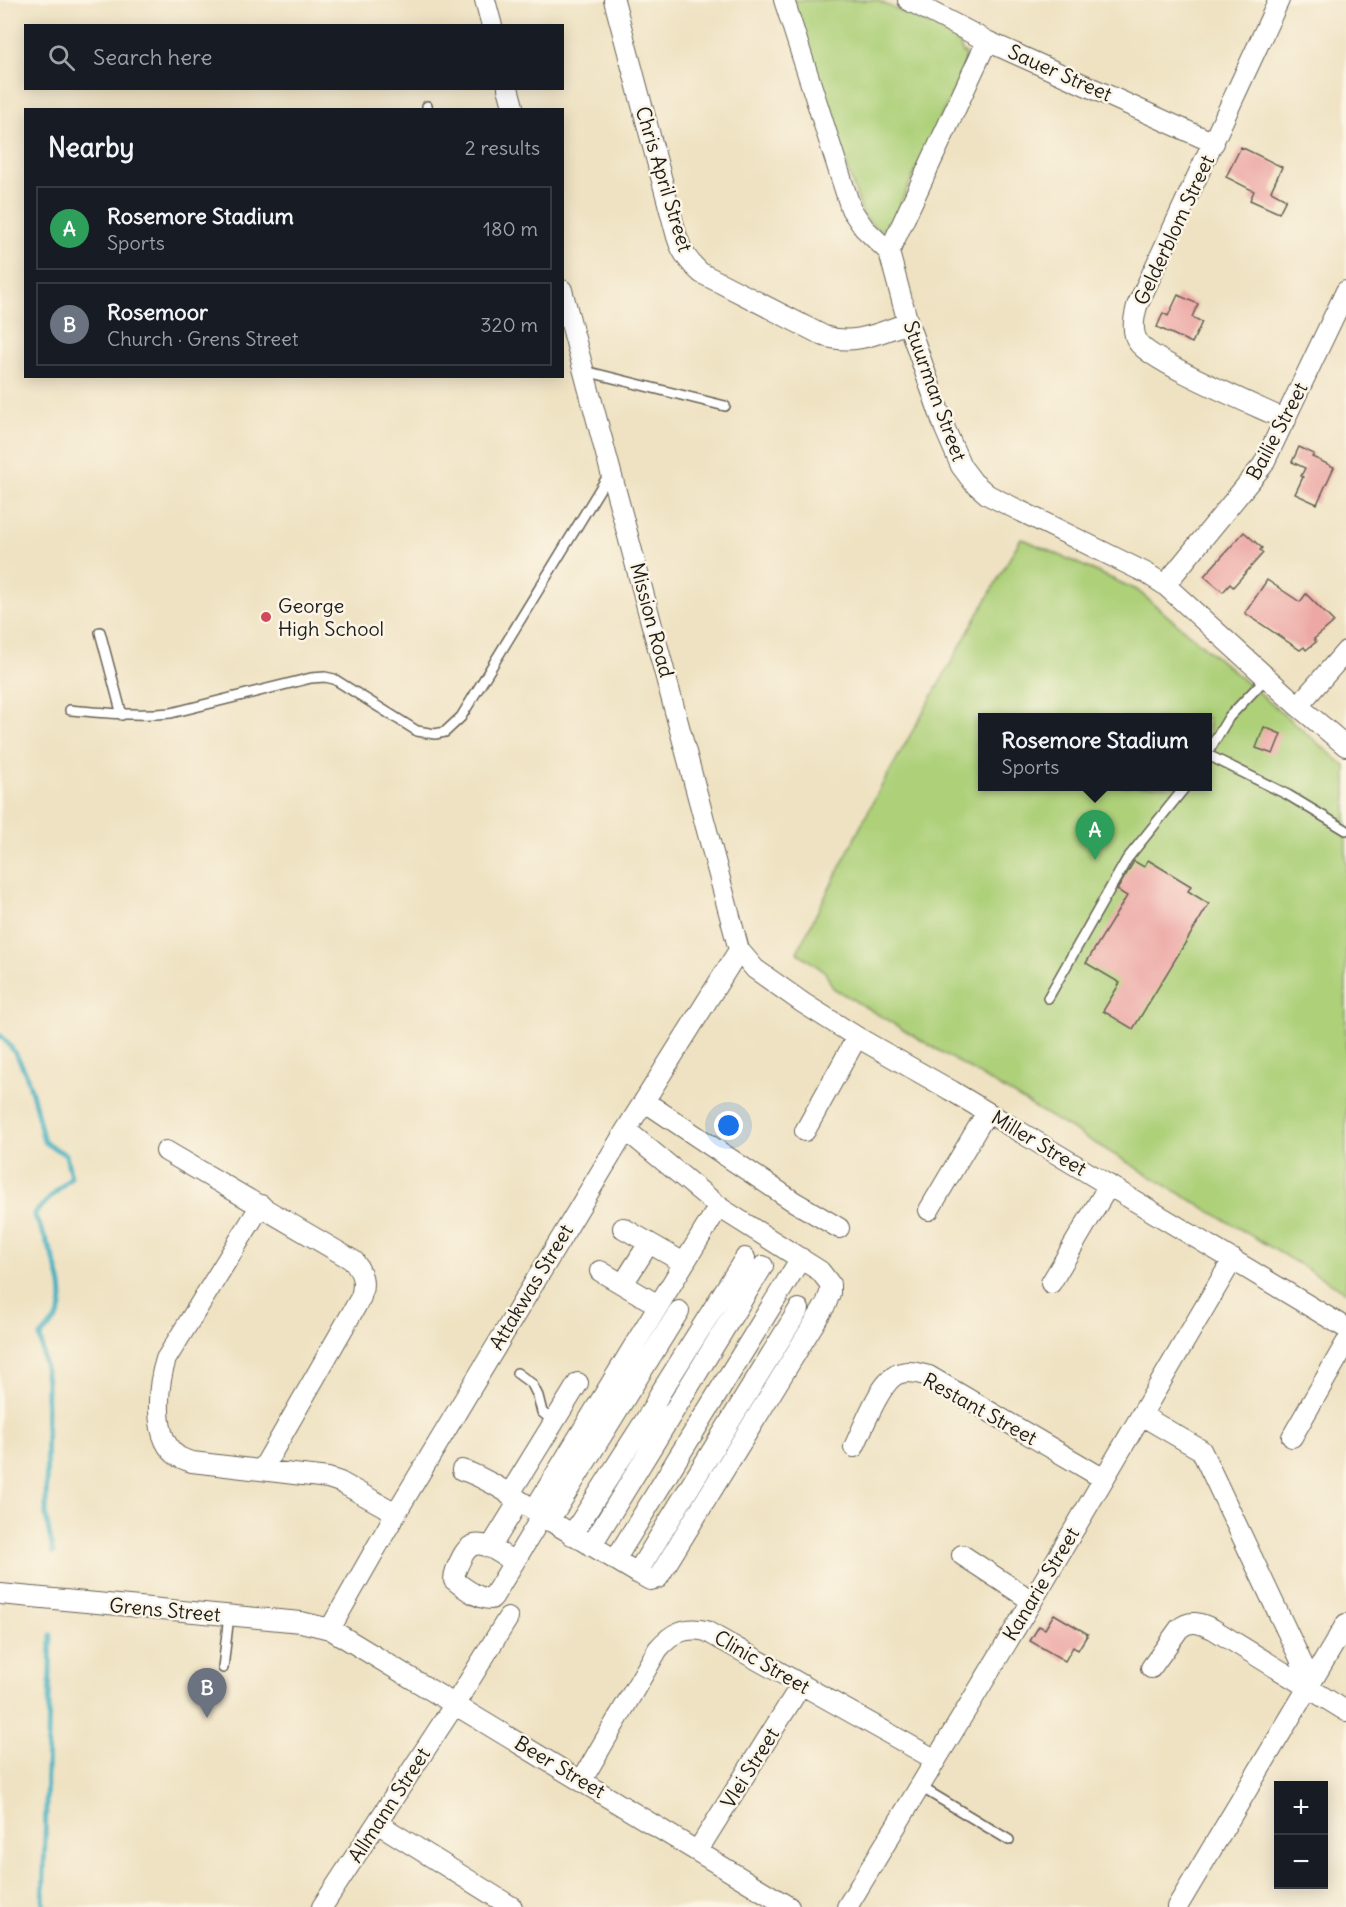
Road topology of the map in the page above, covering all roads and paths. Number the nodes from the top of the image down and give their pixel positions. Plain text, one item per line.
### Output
1 (485, 0) edge
2 (614, 0) edge
3 (783, 0) edge
4 (908, 0) edge
5 (1278, 1) edge
6 (491, 24) edge
7 (987, 41) junction
8 (509, 90) edge
9 (513, 108) edge
10 (1215, 143) junction
11 (889, 252) junction
12 (1346, 291) edge
13 (564, 297) edge
14 (908, 323) junction
15 (585, 371) junction
16 (725, 406) dead end
17 (1286, 420) junction
18 (611, 471) junction
19 (1165, 585) junction
20 (100, 632) dead end
21 (1346, 651) edge
22 (1267, 677) junction
23 (1299, 706) junction
24 (70, 710) dead end
25 (122, 715) junction
26 (1212, 746) edge
27 (1346, 746) edge
28 (1212, 755) edge
29 (1182, 791) edge
30 (1346, 830) edge
31 (739, 950) junction
32 (1048, 998) dead end
33 (857, 1037) junction
34 (644, 1101) junction
35 (987, 1112) junction
36 (626, 1130) junction
37 (806, 1131) dead end
38 (166, 1151) dead end
39 (1109, 1185) junction
40 (261, 1205) junction
41 (719, 1206) junction
42 (929, 1210) dead end
43 (623, 1228) dead end
44 (838, 1228) dead end
45 (649, 1243) junction
46 (745, 1258) dead end
47 (801, 1258) junction
48 (1233, 1259) junction
49 (684, 1263) junction
50 (764, 1266) dead end
51 (600, 1270) dead end
52 (1051, 1283) dead end
53 (623, 1284) junction
54 (658, 1305) junction
55 (799, 1309) dead end
56 (679, 1311) dead end
57 (711, 1313) junction
58 (728, 1323) junction
59 (1346, 1328) edge
60 (751, 1338) junction
61 (1346, 1343) edge
62 (625, 1359) junction
63 (738, 1359) junction
64 (642, 1369) junction
65 (760, 1372) junction
66 (517, 1373) dead end
67 (578, 1383) dead end
68 (777, 1383) junction
69 (668, 1384) junction
70 (685, 1394) junction
71 (709, 1408) junction
72 (1142, 1415) junction
73 (731, 1421) junction
74 (555, 1423) junction
75 (748, 1431) junction
76 (579, 1437) junction
77 (1292, 1437) dead end
78 (854, 1447) dead end
79 (262, 1470) junction
80 (462, 1470) dead end
81 (1104, 1479) junction
82 (531, 1508) junction
83 (396, 1513) junction
84 (572, 1535) junction
85 (591, 1546) junction
86 (490, 1548) junction
87 (962, 1555) dead end
88 (615, 1560) junction
89 (514, 1562) junction
90 (637, 1573) junction
91 (0, 1594) edge
92 (1032, 1601) junction
93 (229, 1615) junction
94 (508, 1618) dead end
95 (1346, 1624) edge
96 (330, 1629) junction
97 (222, 1668) dead end
98 (1150, 1668) dead end
99 (801, 1685) junction
100 (1309, 1685) junction
101 (455, 1704) junction
102 (1346, 1712) edge
103 (936, 1760) junction
104 (582, 1779) junction
105 (919, 1786) junction
106 (377, 1823) junction
107 (1009, 1840) dead end
108 (698, 1850) junction
109 (322, 1907) edge
110 (512, 1907) edge
111 (789, 1907) edge
112 (847, 1907) edge
113 (1177, 1907) edge

1 - 6 street
2 - 14 street, Chris April Street
3 - 11 street
4 - 7 street, Sauer Street
5 - 10 street, Gelderblom Street
7 - 10 street, Sauer Street
7 - 11 street
8 - 9 street
10 - 17 street, Gelderblom Street
11 - 14 street, Stuurman Street
12 - 17 street, Bailie Street
13 - 15 street, Mission Road
14 - 19 street, Stuurman Street
15 - 16 lane
15 - 18 street, Mission Road
17 - 19 street, Bailie Street
18 - 25 lane
18 - 31 street, Mission Road
19 - 22 street, Stuurman Street
20 - 25 lane
21 - 23 street
22 - 23 street, Stuurman Street
22 - 26 lane
23 - 27 street, Stuurman Street
24 - 25 lane
28 - 30 lane
29 - 32 lane
31 - 33 street, Miller Street
31 - 34 street, Attakwas Street
33 - 35 street, Miller Street
33 - 37 street
34 - 36 street, Attakwas Street
34 - 44 street
35 - 39 street, Miller Street
35 - 42 street
36 - 41 street
36 - 83 street, Attakwas Street
38 - 40 street
39 - 48 street, Miller Street
39 - 52 street
40 - 79 street
40 - 79 street
41 - 47 street
41 - 49 street
43 - 45 street
45 - 49 street
45 - 53 street
46 - 57 street
47 - 60 street
47 - 68 street
48 - 59 street, Miller Street
48 - 72 street, Kanarie Street
49 - 54 street
50 - 58 street
51 - 53 street
53 - 54 street
54 - 62 street
55 - 65 street
56 - 64 street
57 - 58 street
57 - 69 street
58 - 60 street
58 - 70 street
60 - 63 street
61 - 77 street
62 - 64 street
62 - 76 street
63 - 65 street
63 - 71 street
64 - 69 street
64 - 82 street
65 - 68 street
65 - 73 street
66 - 74 lane
67 - 74 street
68 - 75 street
69 - 70 street
69 - 84 street
70 - 71 street
70 - 85 street
71 - 73 street
71 - 88 street
72 - 81 street, Kanarie Street
72 - 100 street
73 - 75 street
73 - 90 street
74 - 76 street
74 - 82 street
75 - 90 street
76 - 82 street
78 - 81 street, Restant Street
79 - 83 street
80 - 82 street
81 - 92 street, Kanarie Street
82 - 84 street
82 - 86 street
82 - 89 street
83 - 96 street, Attakwas Street
84 - 85 street
85 - 88 street
86 - 89 street
86 - 89 street
87 - 92 street
88 - 90 street
91 - 93 street, Grens Street
92 - 103 street, Kanarie Street
93 - 96 street, Grens Street
93 - 97 lane
94 - 101 street, Allmann Street
95 - 100 street
96 - 101 street, Beer Street
98 - 100 street
99 - 103 street, Clinic Street
99 - 104 street, Clinic Street
99 - 108 street, Vlei Street
100 - 102 street
100 - 113 street
101 - 104 street, Beer Street
101 - 106 street, Allmann Street
103 - 105 street, Kanarie Street
104 - 108 street, Beer Street
105 - 107 lane
105 - 112 street, Kanarie Street
106 - 109 street, Allmann Street
106 - 110 street
108 - 111 street, Beer Street

